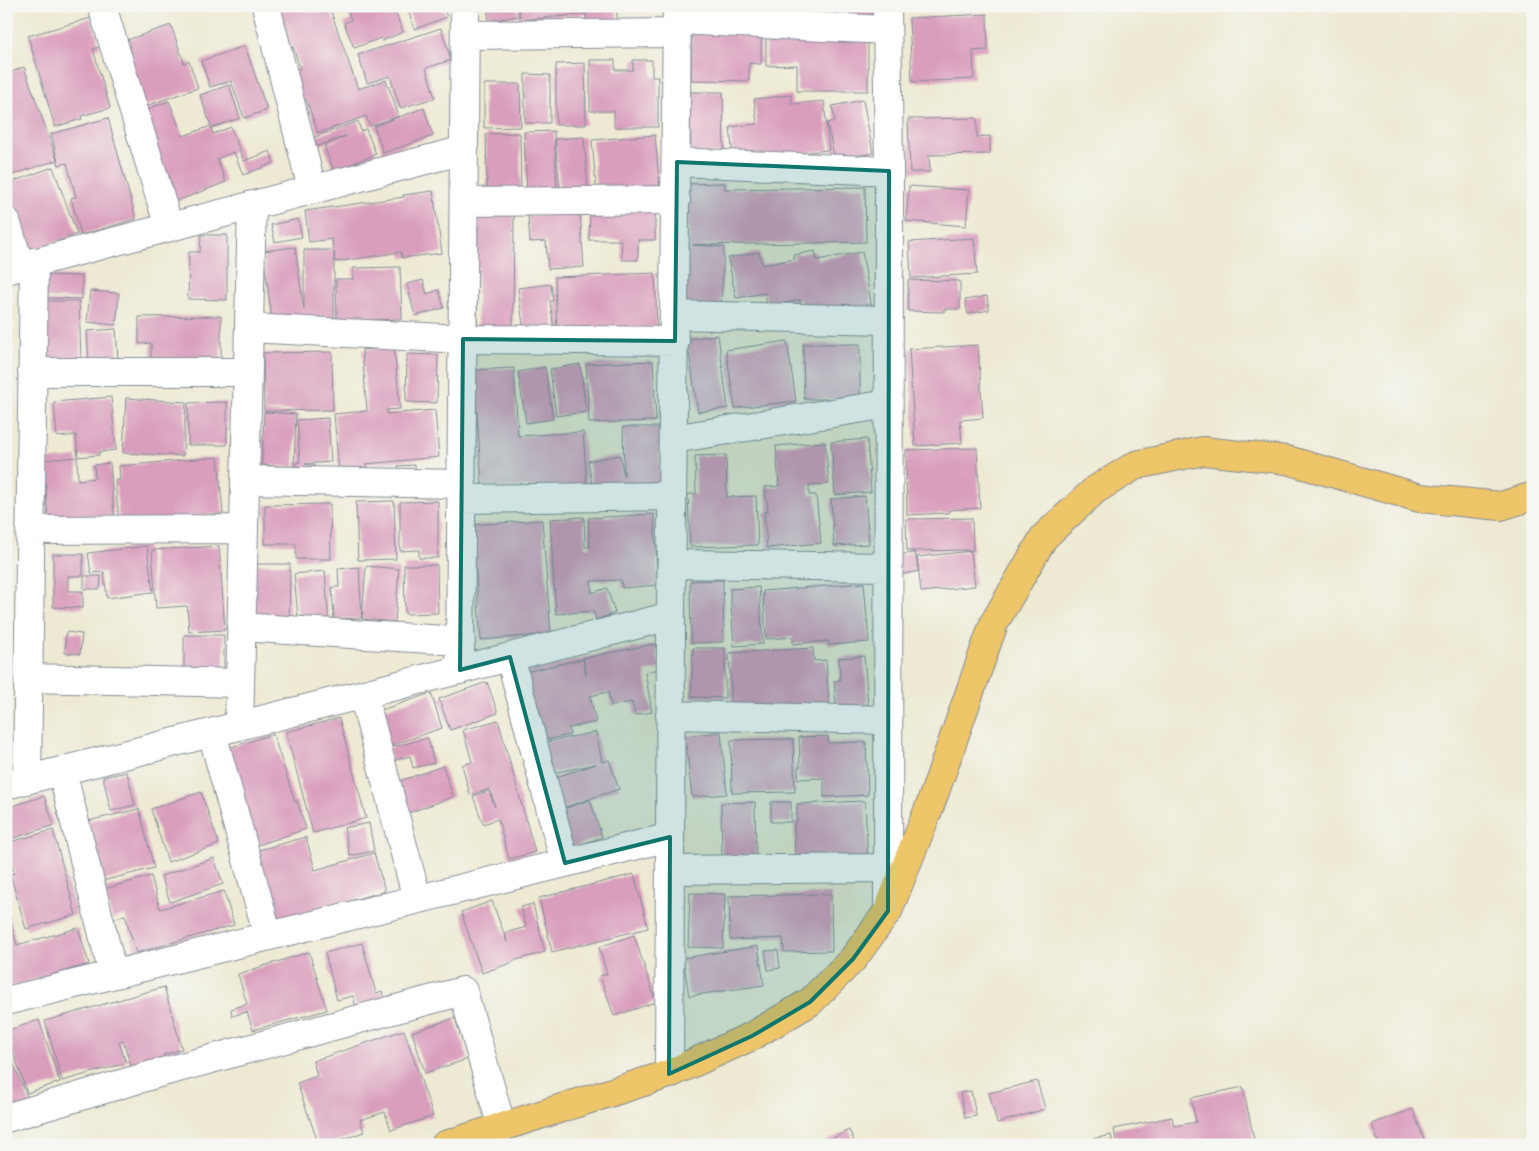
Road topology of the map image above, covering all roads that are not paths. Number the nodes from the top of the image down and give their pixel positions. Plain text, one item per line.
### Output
1 (102, 6) edge
2 (266, 6) edge
3 (465, 6) edge
4 (887, 18) edge
5 (677, 20) edge
6 (465, 35) junction
7 (464, 150) junction
8 (677, 162) junction
9 (889, 171) junction
10 (312, 189) junction
11 (676, 200) junction
12 (464, 202) junction
13 (252, 205) junction
14 (6, 221) edge
15 (169, 227) junction
16 (20, 266) edge
17 (889, 320) junction
18 (249, 328) junction
19 (675, 328) junction
20 (463, 339) junction
21 (32, 372) junction
22 (248, 372) junction
23 (888, 404) junction
24 (673, 439) junction
25 (245, 480) junction
26 (462, 492) junction
27 (672, 496) junction
28 (1533, 496) edge
29 (244, 529) junction
30 (30, 530) junction
31 (672, 564) junction
32 (888, 567) junction
33 (671, 616) junction
34 (241, 627) junction
35 (461, 641) junction
36 (510, 657) junction
37 (460, 670) junction
38 (28, 678) junction
39 (240, 683) junction
40 (363, 694) junction
41 (670, 715) junction
42 (888, 720) junction
43 (239, 726) junction
44 (212, 733) junction
45 (62, 771) junction
46 (16, 783) edge
47 (670, 837) junction
48 (565, 863) junction
49 (888, 868) junction
50 (670, 870) junction
51 (417, 899) junction
52 (888, 911) junction
53 (268, 936) junction
54 (113, 974) junction
55 (6, 1001) edge
56 (669, 1074) junction
57 (6, 1118) edge
58 (502, 1128) junction
59 (445, 1145) edge

1 - 15 street
2 - 10 street
3 - 6 street
4 - 5 street
4 - 9 street
5 - 6 street
5 - 8 street
6 - 7 street
7 - 10 street
7 - 12 street
8 - 9 street
8 - 11 street
9 - 17 street
10 - 13 street
11 - 12 street
11 - 19 street
12 - 20 street
13 - 15 street
13 - 18 street
14 - 16 street
15 - 16 street
16 - 21 street
17 - 19 street
17 - 23 street
18 - 20 street
18 - 22 street
19 - 20 street
19 - 24 street
20 - 26 street
21 - 22 street
21 - 30 street
22 - 25 street
23 - 24 street
23 - 32 street
24 - 27 street
25 - 26 street
25 - 29 street
26 - 27 street
26 - 35 street
27 - 31 street
28 - 52 main road
29 - 30 street
29 - 34 street
30 - 38 street
31 - 32 street
31 - 33 street
32 - 42 street
33 - 36 street
33 - 41 street
34 - 35 street
34 - 39 street
35 - 37 street
36 - 37 street
36 - 48 street
37 - 40 street
38 - 39 street
38 - 46 street
39 - 43 street
40 - 43 street
40 - 51 street
41 - 42 street
41 - 47 street
42 - 49 street
43 - 44 street
44 - 45 street
44 - 53 street
45 - 46 street
45 - 54 street
47 - 48 street
47 - 50 street
48 - 51 street
49 - 50 street
49 - 52 street
50 - 56 street
51 - 53 street
52 - 56 main road
53 - 54 street
54 - 55 street
56 - 58 main road
57 - 58 street
58 - 59 main road

